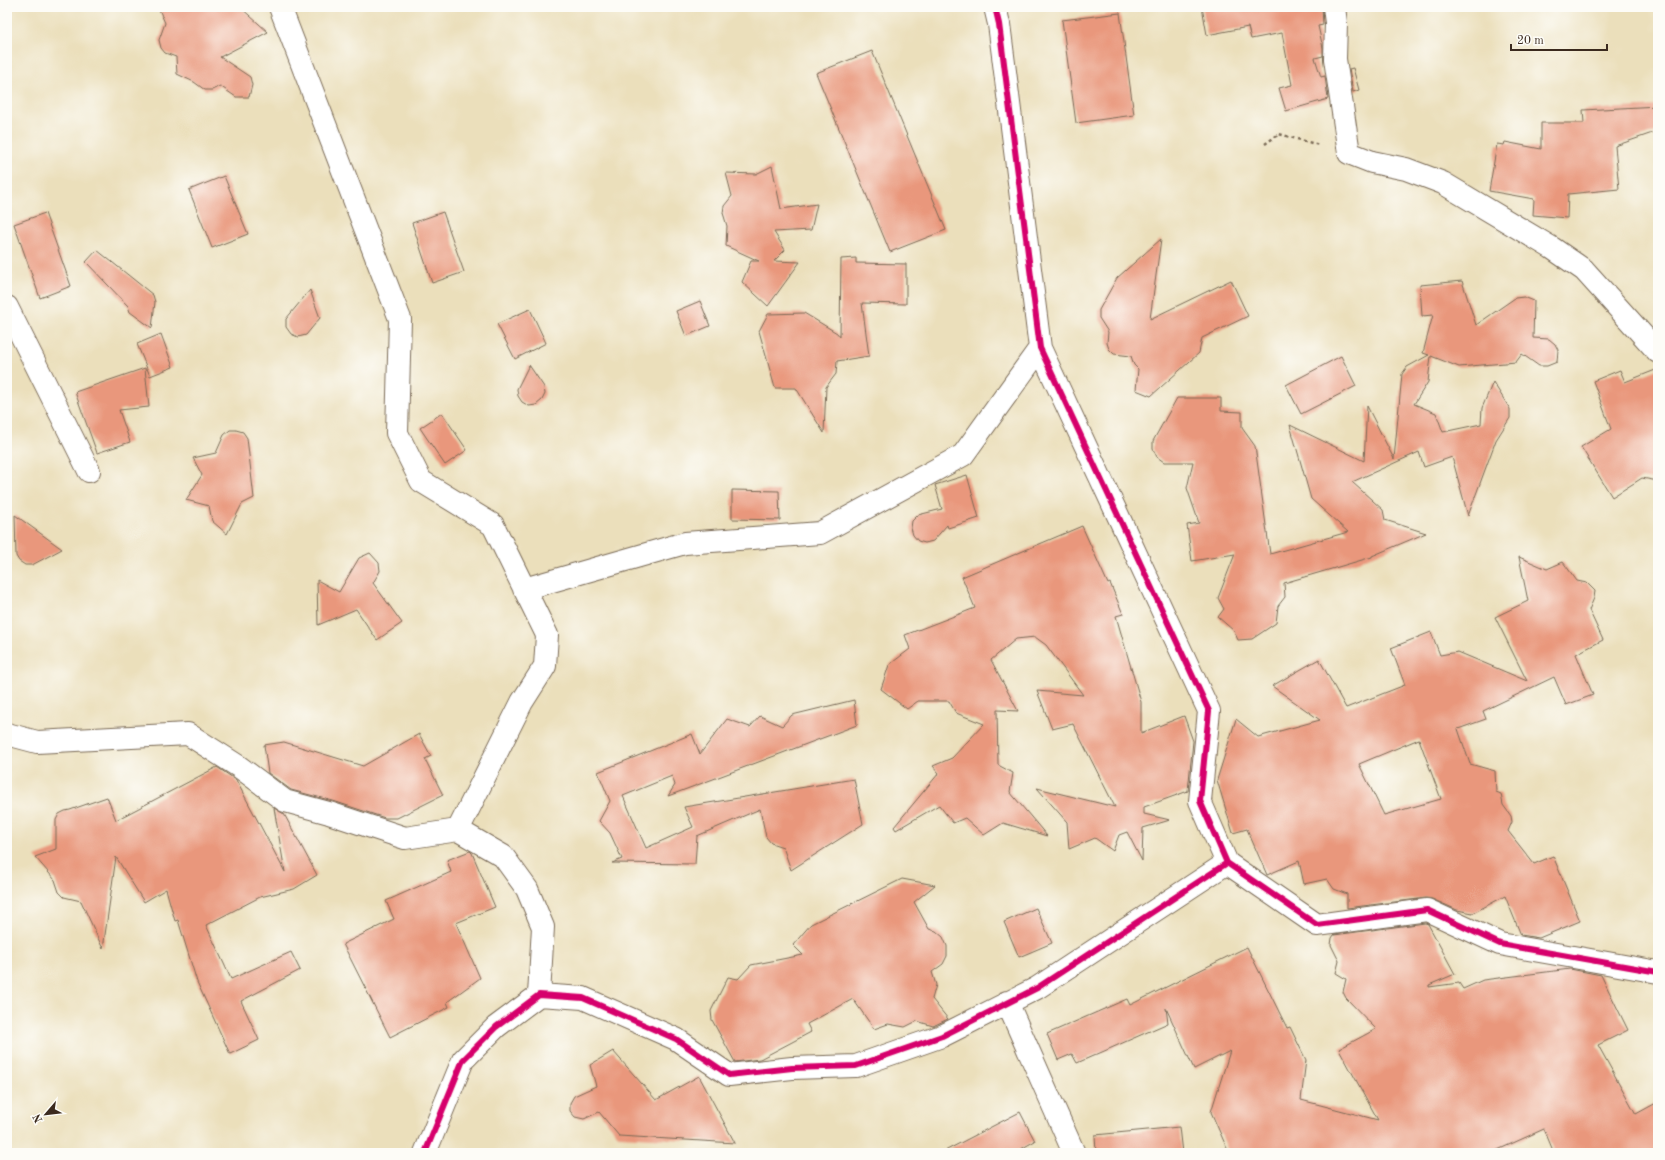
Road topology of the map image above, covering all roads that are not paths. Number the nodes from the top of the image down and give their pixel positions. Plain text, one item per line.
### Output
1 (280, 7) edge
2 (995, 7) edge
3 (1334, 7) edge
4 (7, 306) edge
5 (1040, 348) junction
6 (1658, 352) edge
7 (89, 471) dead end
8 (524, 588) junction
9 (7, 734) edge
10 (458, 830) junction
11 (1227, 863) junction
12 (1658, 972) edge
13 (539, 995) junction
14 (1007, 1002) junction
15 (426, 1153) edge
16 (1074, 1153) edge

1 - 8 street
2 - 5 street
3 - 6 street
4 - 7 street
5 - 8 street
5 - 11 street
8 - 10 street
9 - 10 street
10 - 13 street
11 - 12 street
11 - 14 street
13 - 14 street
13 - 15 street
14 - 16 street

